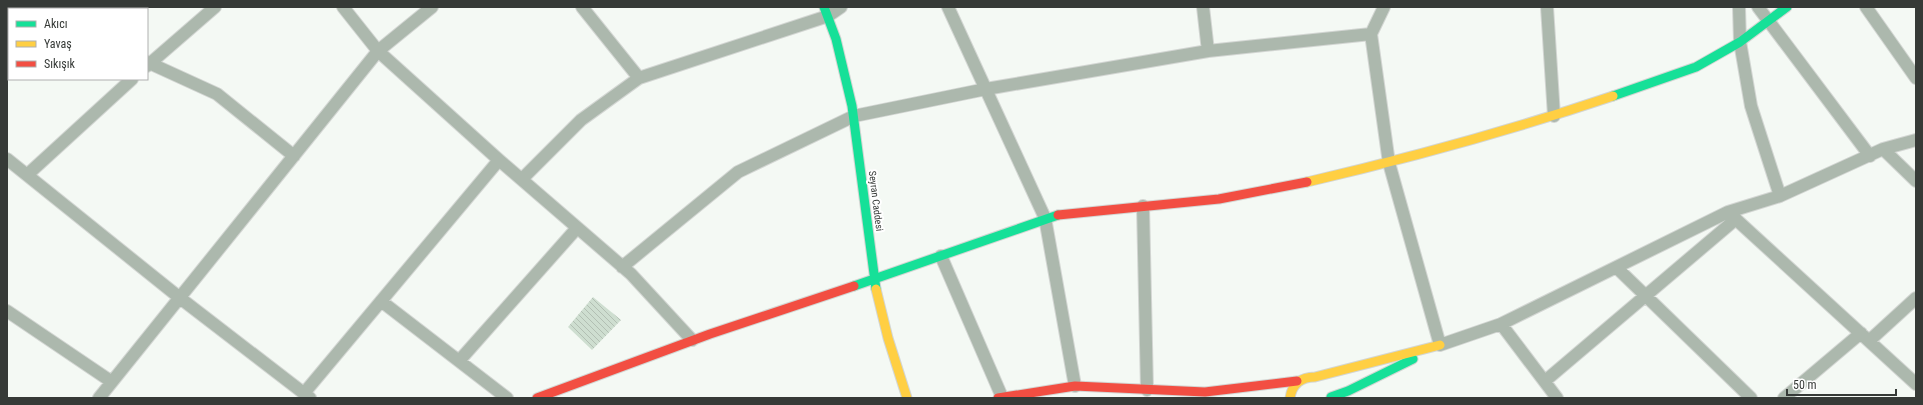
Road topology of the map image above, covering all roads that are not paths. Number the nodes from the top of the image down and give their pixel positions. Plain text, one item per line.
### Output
1 (216, 7) edge
2 (343, 7) edge
3 (432, 7) edge
4 (582, 7) edge
5 (841, 7) edge
6 (948, 7) edge
7 (1203, 7) edge
8 (1384, 7) edge
9 (1547, 7) edge
10 (1739, 7) edge
11 (1758, 7) edge
12 (1787, 7) edge
13 (1866, 7) edge
14 (826, 11) edge
15 (1768, 22) junction
16 (1371, 34) junction
17 (1740, 42) junction
18 (378, 51) junction
19 (1208, 51) junction
20 (148, 64) edge
21 (638, 78) junction
22 (1916, 78) edge
23 (131, 80) edge
24 (986, 88) junction
25 (854, 116) junction
26 (1554, 116) junction
27 (1916, 140) edge
28 (1883, 149) junction
29 (294, 156) junction
30 (1870, 156) junction
31 (7, 158) edge
32 (499, 160) junction
33 (1389, 163) junction
34 (27, 175) junction
35 (522, 179) junction
36 (1916, 181) edge
37 (1780, 196) junction
38 (1143, 206) junction
39 (1732, 215) junction
40 (1045, 218) junction
41 (578, 228) junction
42 (941, 256) junction
43 (622, 266) junction
44 (1617, 268) junction
45 (875, 279) junction
46 (1645, 295) junction
47 (180, 298) junction
48 (1916, 298) edge
49 (381, 301) junction
50 (7, 310) edge
51 (1501, 324) junction
52 (1865, 337) junction
53 (692, 340) junction
54 (1440, 345) junction
55 (460, 362) junction
56 (1315, 377) junction
57 (1297, 381) junction
58 (1545, 381) junction
59 (112, 382) junction
60 (1916, 384) edge
61 (1075, 386) junction
62 (1147, 390) junction
63 (1206, 392) junction
64 (1330, 392) edge
65 (307, 395) edge
66 (556, 395) edge
67 (99, 398) edge
68 (507, 398) edge
69 (537, 398) edge
70 (907, 398) edge
71 (1000, 398) edge
72 (1228, 398) edge
73 (1290, 398) edge
74 (1557, 398) edge
75 (1751, 398) edge
76 (1784, 398) edge

1 - 20 street
2 - 18 street
3 - 18 street
4 - 21 street
5 - 14 street
6 - 24 street
7 - 19 street
8 - 16 street
9 - 26 street
10 - 17 street
11 - 15 street
12 - 15 street
13 - 22 street
14 - 21 street
14 - 25 street, Seyran Caddesi
15 - 17 street
15 - 30 street
16 - 19 street
16 - 33 street
17 - 26 street
17 - 37 street
18 - 29 street
18 - 32 street
19 - 24 street
20 - 29 street
21 - 35 street
23 - 34 street
24 - 25 street
24 - 40 street
25 - 43 street
25 - 45 street, Seyran Caddesi
26 - 33 street
27 - 28 street
28 - 30 street
28 - 36 street
29 - 47 street
30 - 37 street
31 - 34 street
32 - 35 street
32 - 49 street
33 - 38 street
33 - 54 street
34 - 47 street
35 - 41 street
37 - 39 street
38 - 40 street
38 - 62 street
39 - 44 street
39 - 46 street
39 - 52 street
40 - 42 street
40 - 61 street
41 - 43 street
41 - 55 street
42 - 45 street
42 - 71 street
43 - 53 street
44 - 46 street
44 - 51 street
45 - 53 street
45 - 70 street, Seyran Caddesi
46 - 58 street
46 - 75 street
47 - 59 street
47 - 65 street
48 - 52 street
49 - 55 street
49 - 65 street
50 - 59 street
51 - 54 street
51 - 58 street
52 - 60 street
52 - 76 street
53 - 66 street
54 - 56 street
54 - 64 street
55 - 68 street
56 - 57 street
56 - 64 street
57 - 63 street
57 - 73 street
58 - 74 street
59 - 67 street
61 - 62 street
61 - 71 street
62 - 63 street
63 - 72 street
66 - 69 street

